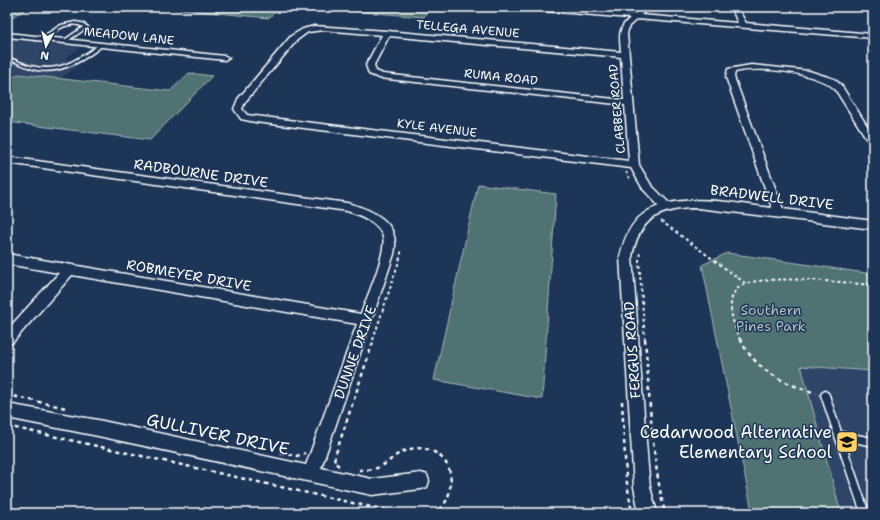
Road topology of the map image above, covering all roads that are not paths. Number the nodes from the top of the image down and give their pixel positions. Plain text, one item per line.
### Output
1 (521, 7) edge
2 (646, 7) edge
3 (734, 7) edge
4 (635, 16) junction
5 (743, 25) junction
6 (388, 33) junction
7 (7, 35) edge
8 (873, 36) edge
9 (41, 39) junction
10 (65, 41) junction
11 (100, 45) junction
12 (625, 55) junction
13 (225, 58) dead end
14 (7, 59) edge
15 (629, 103) junction
16 (238, 112) joint
17 (873, 142) edge
18 (7, 160) edge
19 (634, 165) junction
20 (667, 213) junction
21 (779, 213) junction
22 (873, 225) edge
23 (385, 228) joint
24 (7, 259) edge
25 (69, 270) junction
26 (366, 320) junction
27 (7, 339) edge
28 (825, 395) road end
29 (7, 411) edge
30 (838, 435) junction
31 (873, 442) edge
32 (311, 474) junction
33 (421, 481) dead end
34 (648, 513) edge
35 (865, 513) edge

1 - 4 street
2 - 4 street, CLABBER ROAD
3 - 5 street
4 - 5 street
4 - 12 street, CLABBER ROAD
5 - 8 street
6 - 12 street, TELLEGA AVENUE
6 - 15 street, RUMA ROAD
6 - 16 street, TELLEGA AVENUE
7 - 9 street, MEADOW LANE
9 - 10 street, MEADOW LANE
9 - 10 lane
10 - 11 street, MEADOW LANE
11 - 13 street, MEADOW LANE
11 - 14 lane
12 - 15 street, CLABBER ROAD
15 - 19 street, CLABBER ROAD
16 - 19 street, KYLE AVENUE
17 - 21 street
18 - 23 street, RADBOURNE DRIVE
19 - 20 street, CLABBER ROAD
20 - 21 street, BRADWELL DRIVE
20 - 34 street, FERGUS ROAD
21 - 22 street, BRADWELL DRIVE
23 - 26 street, DUNNE DRIVE
24 - 25 street, ROBMEYER DRIVE
25 - 26 street, ROBMEYER DRIVE
25 - 27 street
26 - 32 street, DUNNE DRIVE
28 - 30 lane
29 - 32 street, GULLIVER DRIVE
30 - 31 lane
30 - 35 lane
32 - 33 street, GULLIVER DRIVE

